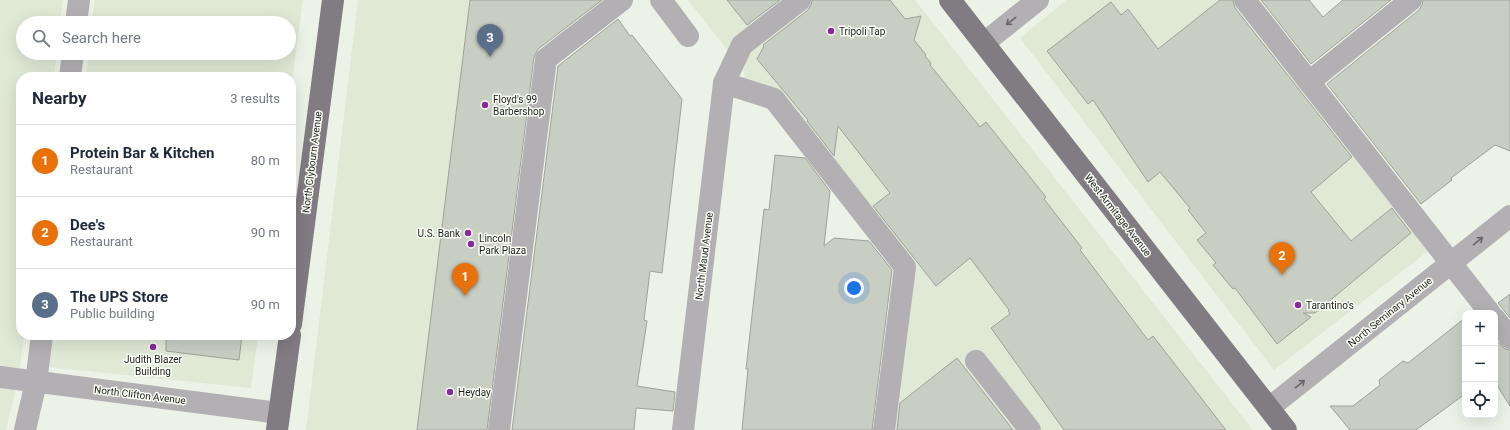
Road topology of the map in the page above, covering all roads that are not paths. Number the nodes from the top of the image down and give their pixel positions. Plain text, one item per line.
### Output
1 (79, 0) edge
2 (333, 0) edge
3 (622, 0) edge
4 (661, 0) edge
5 (800, 0) edge
6 (950, 0) edge
7 (1038, 0) edge
8 (1245, 0) edge
9 (1411, 0) edge
10 (77, 16) edge
11 (688, 36) dead end
12 (984, 43) junction
13 (72, 60) edge
14 (71, 72) edge
15 (1309, 82) junction
16 (724, 83) junction
17 (1510, 216) edge
18 (1451, 263) junction
19 (296, 285) edge
20 (1488, 310) edge
21 (1498, 323) edge
22 (1510, 338) edge
23 (41, 340) edge
24 (289, 340) edge
25 (976, 362) dead end
26 (0, 377) edge
27 (36, 382) junction
28 (1269, 408) junction
29 (278, 421) edge
30 (25, 430) edge
31 (499, 430) edge
32 (683, 430) edge
33 (884, 430) edge
34 (1030, 430) edge
35 (1286, 430) edge

1 - 10 street
2 - 19 main road, North Clybourn Avenue
3 - 31 street
4 - 11 street
5 - 16 street, North Maud Avenue
6 - 12 main road, West Armitage Avenue
7 -> 12 street
8 - 15 street
9 - 15 street
12 - 28 main road, West Armitage Avenue
13 - 14 street
15 - 18 street
16 - 32 street, North Maud Avenue
16 - 33 street
18 -> 17 street, North Seminary Avenue
18 - 20 street
28 -> 18 street, North Seminary Avenue
21 - 22 street
23 - 27 street
24 - 29 main road
25 - 34 street
26 - 27 street, North Clifton Avenue
27 - 29 street, North Clifton Avenue
27 - 30 street
28 - 35 main road, West Armitage Avenue

